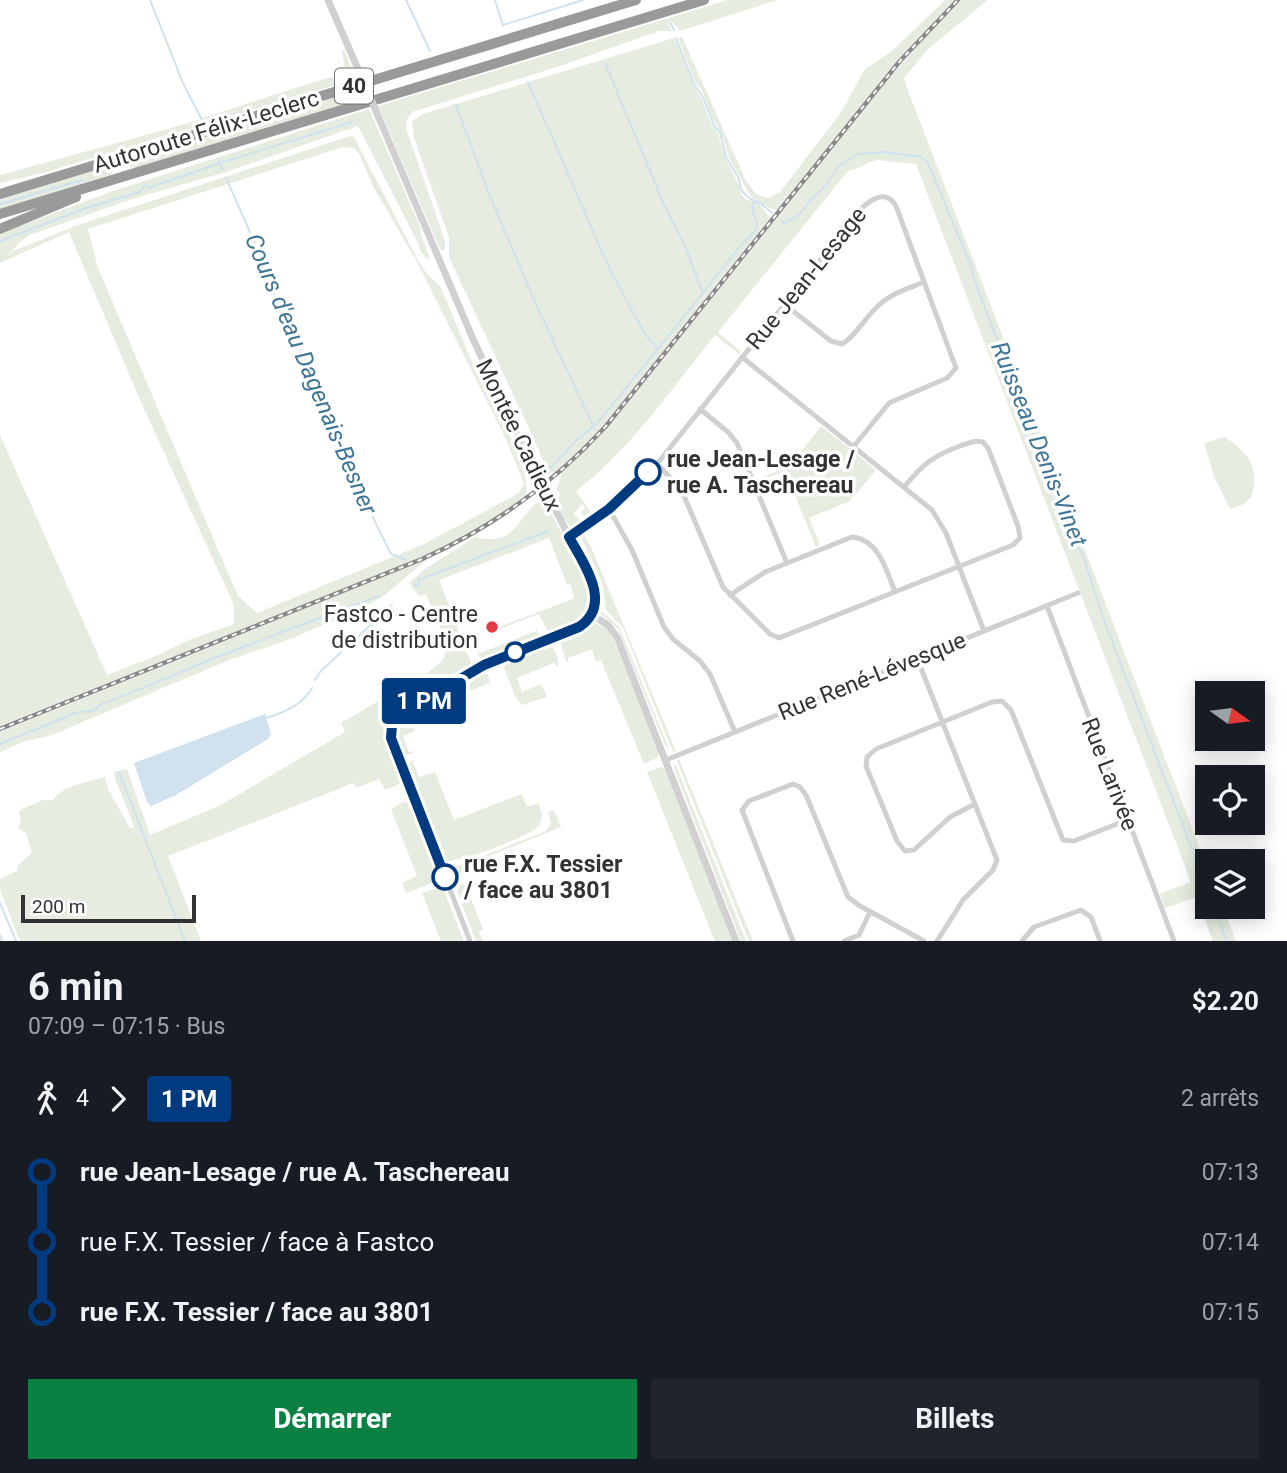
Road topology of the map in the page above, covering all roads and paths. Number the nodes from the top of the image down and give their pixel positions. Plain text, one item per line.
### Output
1 (328, 0) edge
2 (636, 0) edge
3 (704, 0) edge
4 (121, 177) junction
5 (0, 194) edge
6 (0, 214) edge
7 (0, 229) edge
8 (924, 282) junction
9 (785, 304) junction
10 (742, 357) junction
11 (700, 409) junction
12 (854, 446) junction
13 (657, 464) junction
14 (905, 486) junction
15 (609, 509) junction
16 (569, 537) junction
17 (787, 563) junction
18 (959, 566) junction
19 (895, 592) junction
20 (1078, 593) dead end
21 (730, 595) junction
22 (1047, 606) junction
23 (592, 615) junction
24 (984, 631) junction
25 (917, 658) junction
26 (942, 722) junction
27 (735, 732) junction
28 (666, 760) junction
29 (975, 804) junction
30 (1127, 820) junction
31 (870, 912) junction
32 (470, 941) edge
33 (736, 941) edge
34 (793, 941) edge
35 (844, 941) edge
36 (924, 941) edge
37 (937, 941) edge
38 (1023, 941) edge
39 (1100, 941) edge
40 (1174, 941) edge

1 - 16 street, Montée Cadieux, bridge
2 - 5 highway, Autoroute Félix-Leclerc / 40
3 - 4 highway, Autoroute Félix-Leclerc / 40
4 - 6 highway, Autoroute Félix-Leclerc / 40
4 - 7 highway
8 - 9 street
8 - 9 street, Rue Jean-Lesage
8 - 12 street, Rue Jean-Lesage
9 - 10 street, Rue Jean-Lesage
10 - 11 street, Rue Jean-Lesage
10 - 12 street
11 - 13 street, Rue Jean-Lesage
11 - 17 street
12 - 14 street
13 - 15 street, Rue Jean-Lesage
13 - 21 street
14 - 18 street
14 - 18 street
15 - 16 street, Rue Jean-Lesage
15 - 27 street
16 - 23 street, Montée Cadieux
17 - 19 street
17 - 21 street
18 - 19 street
18 - 24 street
19 - 21 street
20 - 22 street, Rue René-Lévesque
22 - 24 street, Rue René-Lévesque
22 - 30 street, Rue Larivée
23 - 28 street
23 - 32 street
24 - 25 street, Rue René-Lévesque
25 - 26 street
25 - 27 street, Rue René-Lévesque
26 - 29 street
26 - 29 street
26 - 30 street
27 - 28 street, Rue René-Lévesque
28 - 33 street
29 - 37 street
30 - 40 street, Rue Larivée
31 - 34 street
31 - 35 street
31 - 36 street
38 - 39 street

